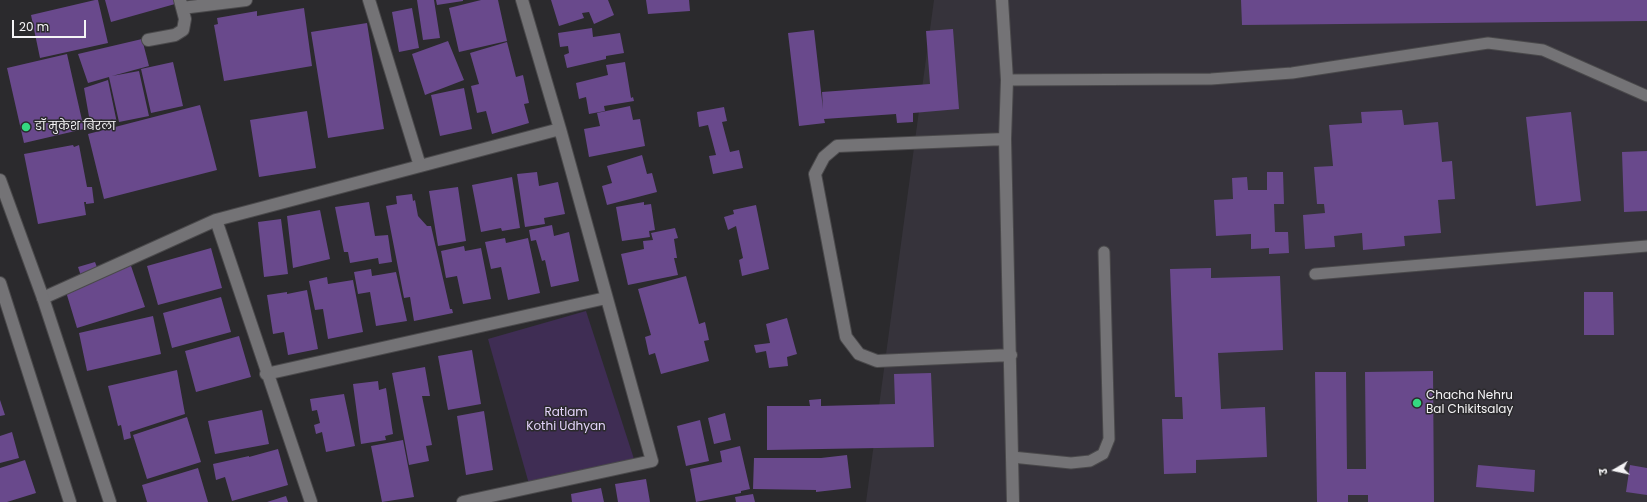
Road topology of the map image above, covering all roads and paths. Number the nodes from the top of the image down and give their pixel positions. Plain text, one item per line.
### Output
1 (246, 0) edge
2 (369, 0) edge
3 (522, 0) edge
4 (1002, 0) edge
5 (181, 4) edge
6 (148, 40) dead end
7 (1007, 80) junction
8 (1647, 96) edge
9 (560, 129) junction
10 (1005, 139) junction
11 (420, 166) junction
12 (0, 180) edge
13 (216, 220) junction
14 (1647, 246) edge
15 (1104, 252) dead end
16 (1315, 274) dead end
17 (0, 283) edge
18 (43, 298) junction
19 (606, 298) junction
20 (1011, 354) junction
21 (266, 374) junction
22 (1012, 456) junction
23 (70, 502) edge
24 (110, 502) edge
25 (311, 502) edge
26 (463, 502) edge
27 (1013, 502) edge

1 - 5 street
2 - 11 street
3 - 9 street
4 - 7 street
5 - 6 street
7 - 8 lane
7 - 10 street
9 - 11 street
9 - 19 street
10 - 20 street
10 - 20 street
11 - 13 street
12 - 18 street
13 - 18 street
13 - 21 street
14 - 16 lane
15 - 22 lane
17 - 23 street
18 - 24 street
19 - 21 street
19 - 26 street
20 - 22 street
21 - 25 street
22 - 27 street

